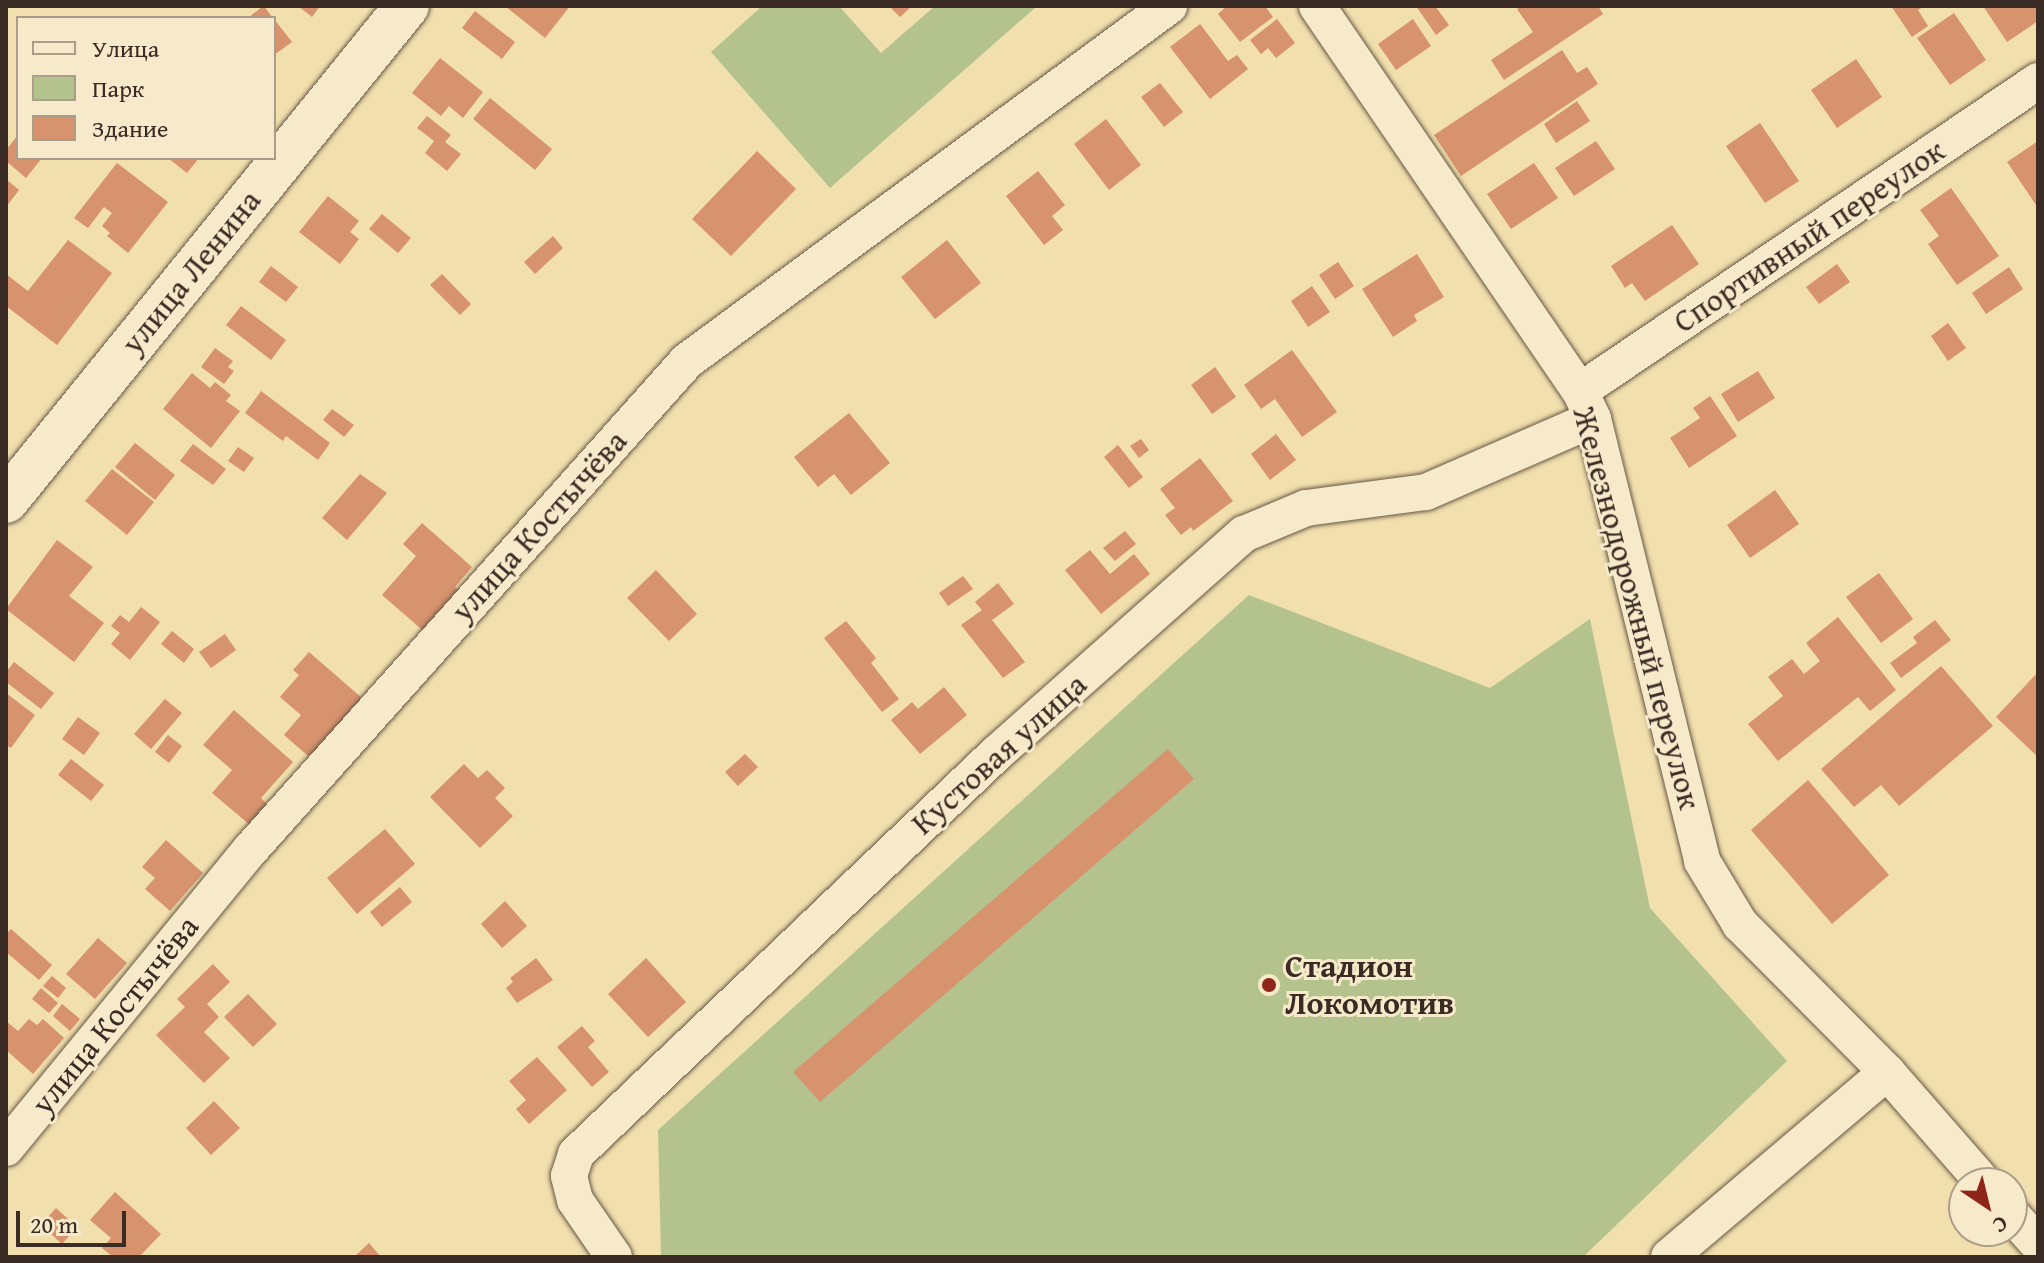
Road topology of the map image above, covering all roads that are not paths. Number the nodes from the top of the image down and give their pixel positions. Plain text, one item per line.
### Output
1 (407, 6) edge
2 (1169, 6) edge
3 (1317, 6) edge
4 (2038, 81) edge
5 (1587, 405) junction
6 (6, 501) edge
7 (1887, 1072) junction
8 (6, 1148) edge
9 (1970, 1167) edge
10 (614, 1257) edge
11 (1669, 1257) edge

1 - 6 main road, улица Ленина
2 - 8 street, улица Костычёва
3 - 5 street, Железнодорожный переулок
4 - 5 street, Спортивный переулок
5 - 7 street, Железнодорожный переулок
5 - 10 street, Кустовая улица
7 - 9 street, Железнодорожный переулок
7 - 11 street

